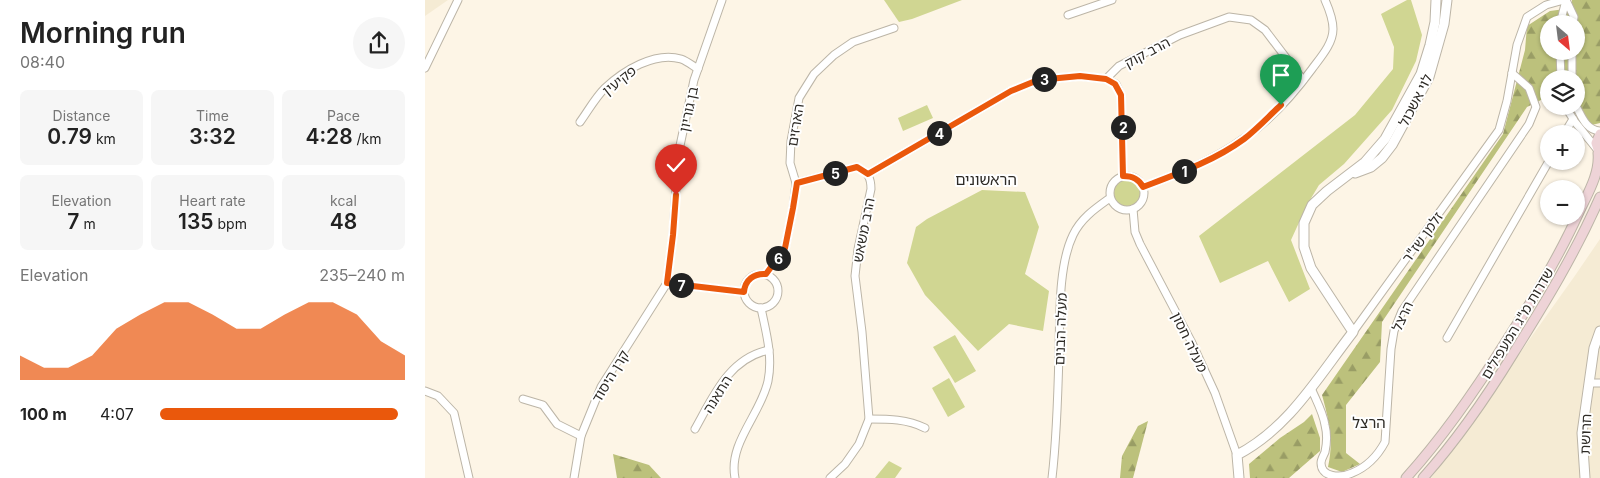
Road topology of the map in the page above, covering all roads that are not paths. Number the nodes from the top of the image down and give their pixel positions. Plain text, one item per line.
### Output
1 (458, 0) edge
2 (722, 0) edge
3 (1112, 0) edge
4 (1325, 0) edge
5 (1436, 0) edge
6 (1447, 0) edge
7 (1565, 0) edge
8 (1068, 15) dead end
9 (1562, 15) edge
10 (1572, 15) edge
11 (894, 28) dead end
12 (427, 58) edge
13 (425, 68) edge
14 (698, 69) junction
15 (1512, 73) junction
16 (1106, 79) junction
17 (1303, 80) junction
18 (1571, 115) edge
19 (1581, 115) edge
20 (1573, 119) junction
21 (579, 122) dead end
22 (1569, 125) edge
23 (1600, 132) edge
24 (1598, 152) edge
25 (1543, 170) edge
26 (868, 174) junction
27 (1123, 176) junction
28 (1348, 176) junction
29 (797, 183) junction
30 (1143, 187) junction
31 (1600, 197) edge
32 (1111, 198) junction
33 (1133, 209) junction
34 (766, 274) junction
35 (667, 283) junction
36 (744, 292) junction
37 (761, 308) junction
38 (1600, 331) edge
39 (1353, 332) junction
40 (1447, 338) dead end
41 (769, 350) junction
42 (1589, 383) junction
43 (1600, 383) edge
44 (1311, 388) junction
45 (425, 391) edge
46 (523, 399) dead end
47 (869, 419) junction
48 (925, 428) dead end
49 (695, 429) dead end
50 (581, 436) junction
51 (1237, 455) junction
52 (469, 478) edge
53 (574, 478) edge
54 (735, 478) edge
55 (830, 478) edge
56 (1052, 478) edge
57 (1239, 478) edge
58 (1406, 478) edge
59 (1423, 478) edge
60 (1585, 478) edge

1 - 12 street
2 - 14 street, בן גוריון
3 - 8 street
4 - 17 street
5 - 28 street, לוי אשכול
6 - 28 street, לוי אשכול
7 - 9 street
7 - 10 street
7 - 15 street, זלמן שז"ר
11 - 29 street, הארזים
12 - 13 street
14 - 21 street, פקיעין
14 - 35 street, בן גוריון
15 - 39 street, זלמן שז"ר
15 - 44 street, הרצל
16 - 17 street, הרב קוק
16 - 26 street
16 - 27 street
17 - 30 street
18 - 20 street
19 - 23 street
20 - 22 street
20 - 24 street
23 - 24 main road, שדרות מ"ג המעפילים
24 - 58 main road, שדרות מ"ג המעפילים
25 - 40 street
26 - 29 street
26 - 47 street, הרב משאש
27 - 30 street
27 - 32 street
28 - 39 street, לוי אשכול
29 - 34 street
30 - 33 street
31 - 59 main road, שדרות מ"ג המעפילים
32 - 33 street
32 - 56 street, מעלה הבנים
33 - 51 street, מעלה חסון
34 - 36 street
34 - 37 street
35 - 36 street
35 - 50 street, קרן היסוד
36 - 37 street
37 - 41 street
38 - 42 street, חרושת
39 - 44 street, זלמן שז"ר
41 - 49 street, התאנה
41 - 54 street
42 - 43 street
42 - 60 street, חרושת
44 - 51 street, זלמן שז"ר
45 - 52 street
46 - 50 street
47 - 48 street
47 - 55 street, הרב משאש
50 - 53 street, קרן היסוד
51 - 57 street, מעלה חסון

